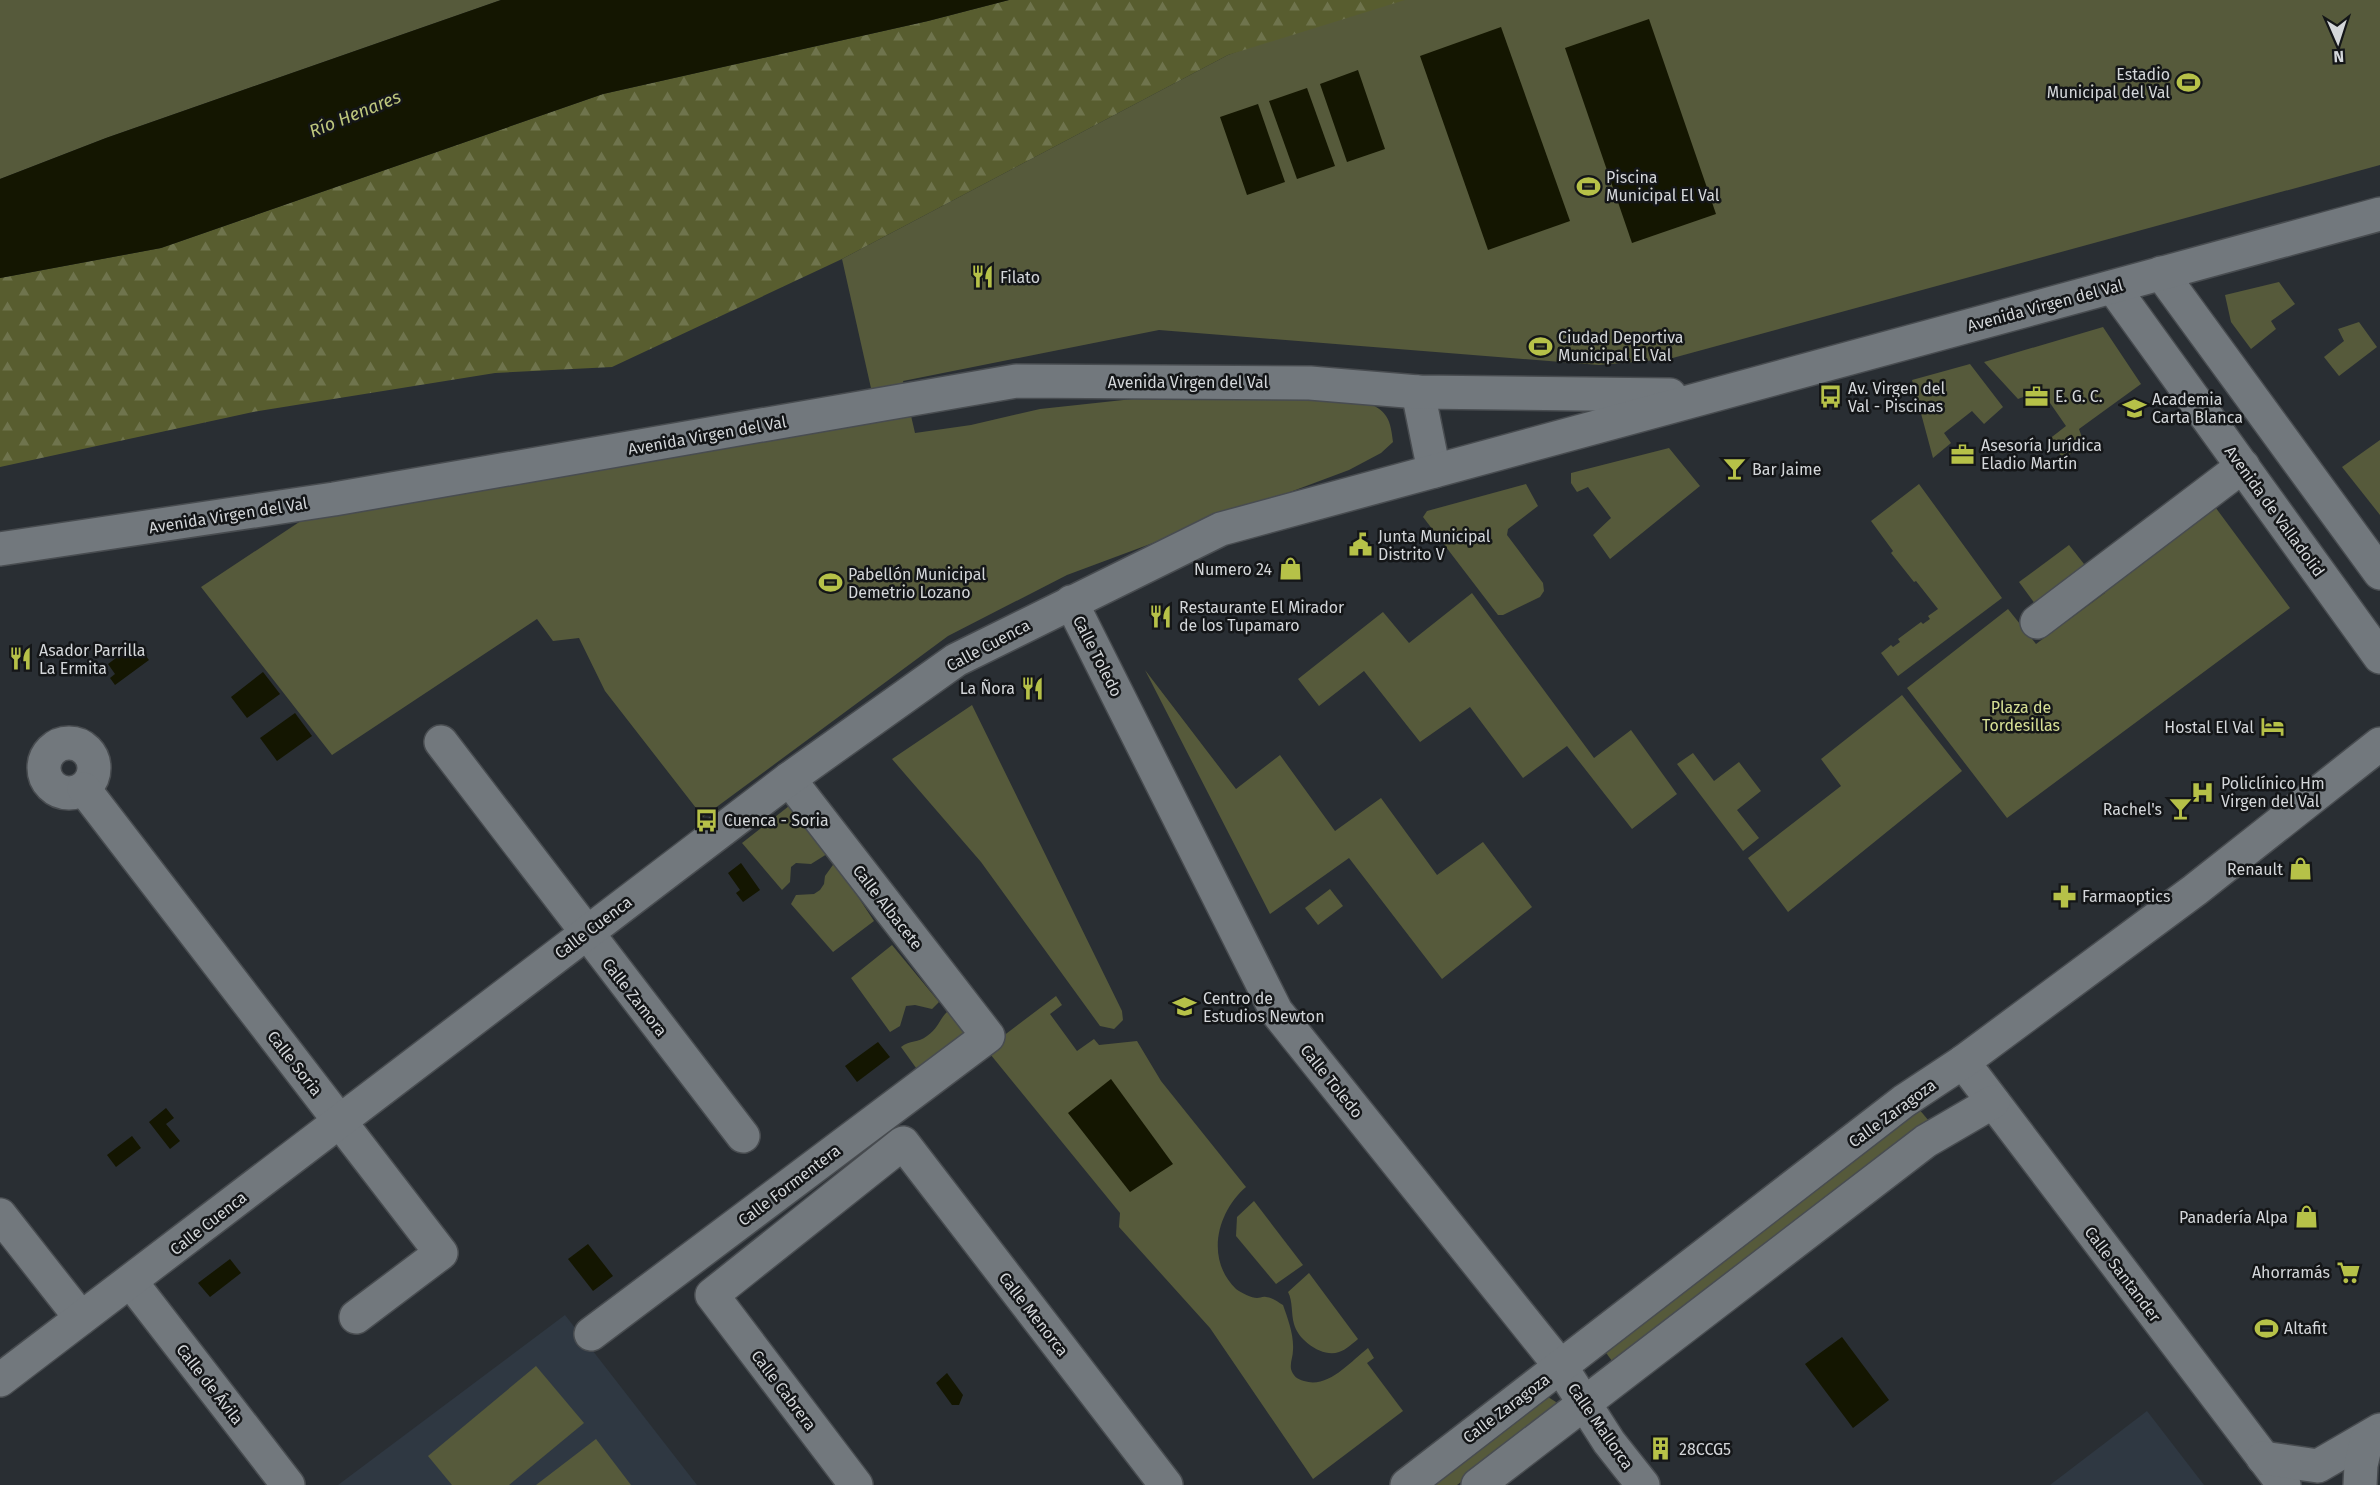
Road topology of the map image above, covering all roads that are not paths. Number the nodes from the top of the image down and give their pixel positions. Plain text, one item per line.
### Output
1 (2380, 214) edge
2 (2161, 273) junction
3 (2113, 286) junction
4 (1418, 392) junction
5 (1710, 396) junction
6 (2242, 466) junction
7 (1434, 471) junction
8 (1221, 529) joint
9 (0, 549) edge
10 (2380, 573) edge
11 (1071, 602) junction
12 (2037, 622) dead end
13 (2378, 649) edge
14 (441, 742) dead end
15 (2380, 744) edge
16 (789, 779) junction
17 (84, 789) dead end
18 (585, 933) junction
19 (988, 1036) joint
20 (1963, 1062) junction
21 (1993, 1102) junction
22 (340, 1122) junction
23 (743, 1136) dead end
24 (0, 1215) edge
25 (131, 1282) junction
26 (712, 1295) joint
27 (356, 1317) dead end
28 (81, 1318) junction
29 (591, 1334) dead end
30 (1561, 1367) junction
31 (0, 1380) edge
32 (1584, 1403) junction
33 (2374, 1434) edge
34 (2263, 1458) junction
35 (288, 1485) edge
36 (856, 1485) edge
37 (1166, 1485) edge
38 (1407, 1485) edge
39 (1478, 1485) edge
40 (1643, 1485) edge
41 (2284, 1485) edge
42 (2360, 1485) edge

1 - 2 street, Avenida Virgen del Val
2 - 3 street, Avenida Virgen del Val
2 - 10 street
3 - 5 street, Avenida Virgen del Val
3 - 6 street, Avenida de Valladolid
4 - 5 street, Avenida Virgen del Val
4 - 7 street
4 - 9 street, Avenida Virgen del Val
5 - 7 street, Avenida Virgen del Val
6 - 12 street
6 - 13 street, Avenida de Valladolid
7 - 8 street, Avenida Virgen del Val
8 - 11 street, Calle Cuenca
11 - 16 street, Calle Cuenca
11 - 30 street, Calle Toledo
14 - 18 street, Calle Zamora
15 - 20 street, Calle Zaragoza
16 - 18 street, Calle Cuenca
16 - 19 street, Calle Albacete
17 - 22 street, Calle Soria
18 - 22 street, Calle Cuenca
18 - 23 street, Calle Zamora
19 - 29 street, Calle Formentera
20 - 21 street, Calle Santander
20 - 30 street, Calle Zaragoza
21 - 32 street
21 - 34 street, Calle Santander
22 - 25 street, Calle Cuenca
22 - 27 street, Calle Soria
24 - 28 street
25 - 28 street, Calle Cuenca
25 - 35 street, Calle de Ávila
26 - 36 street, Calle Cabrera
26 - 37 street, Calle Menorca
28 - 31 street, Calle Cuenca
30 - 32 street, Calle Mallorca
30 - 38 street, Calle Zaragoza
32 - 39 street
32 - 40 street, Calle Mallorca
33 - 34 street
33 - 42 street
34 - 41 street, Calle Santander

